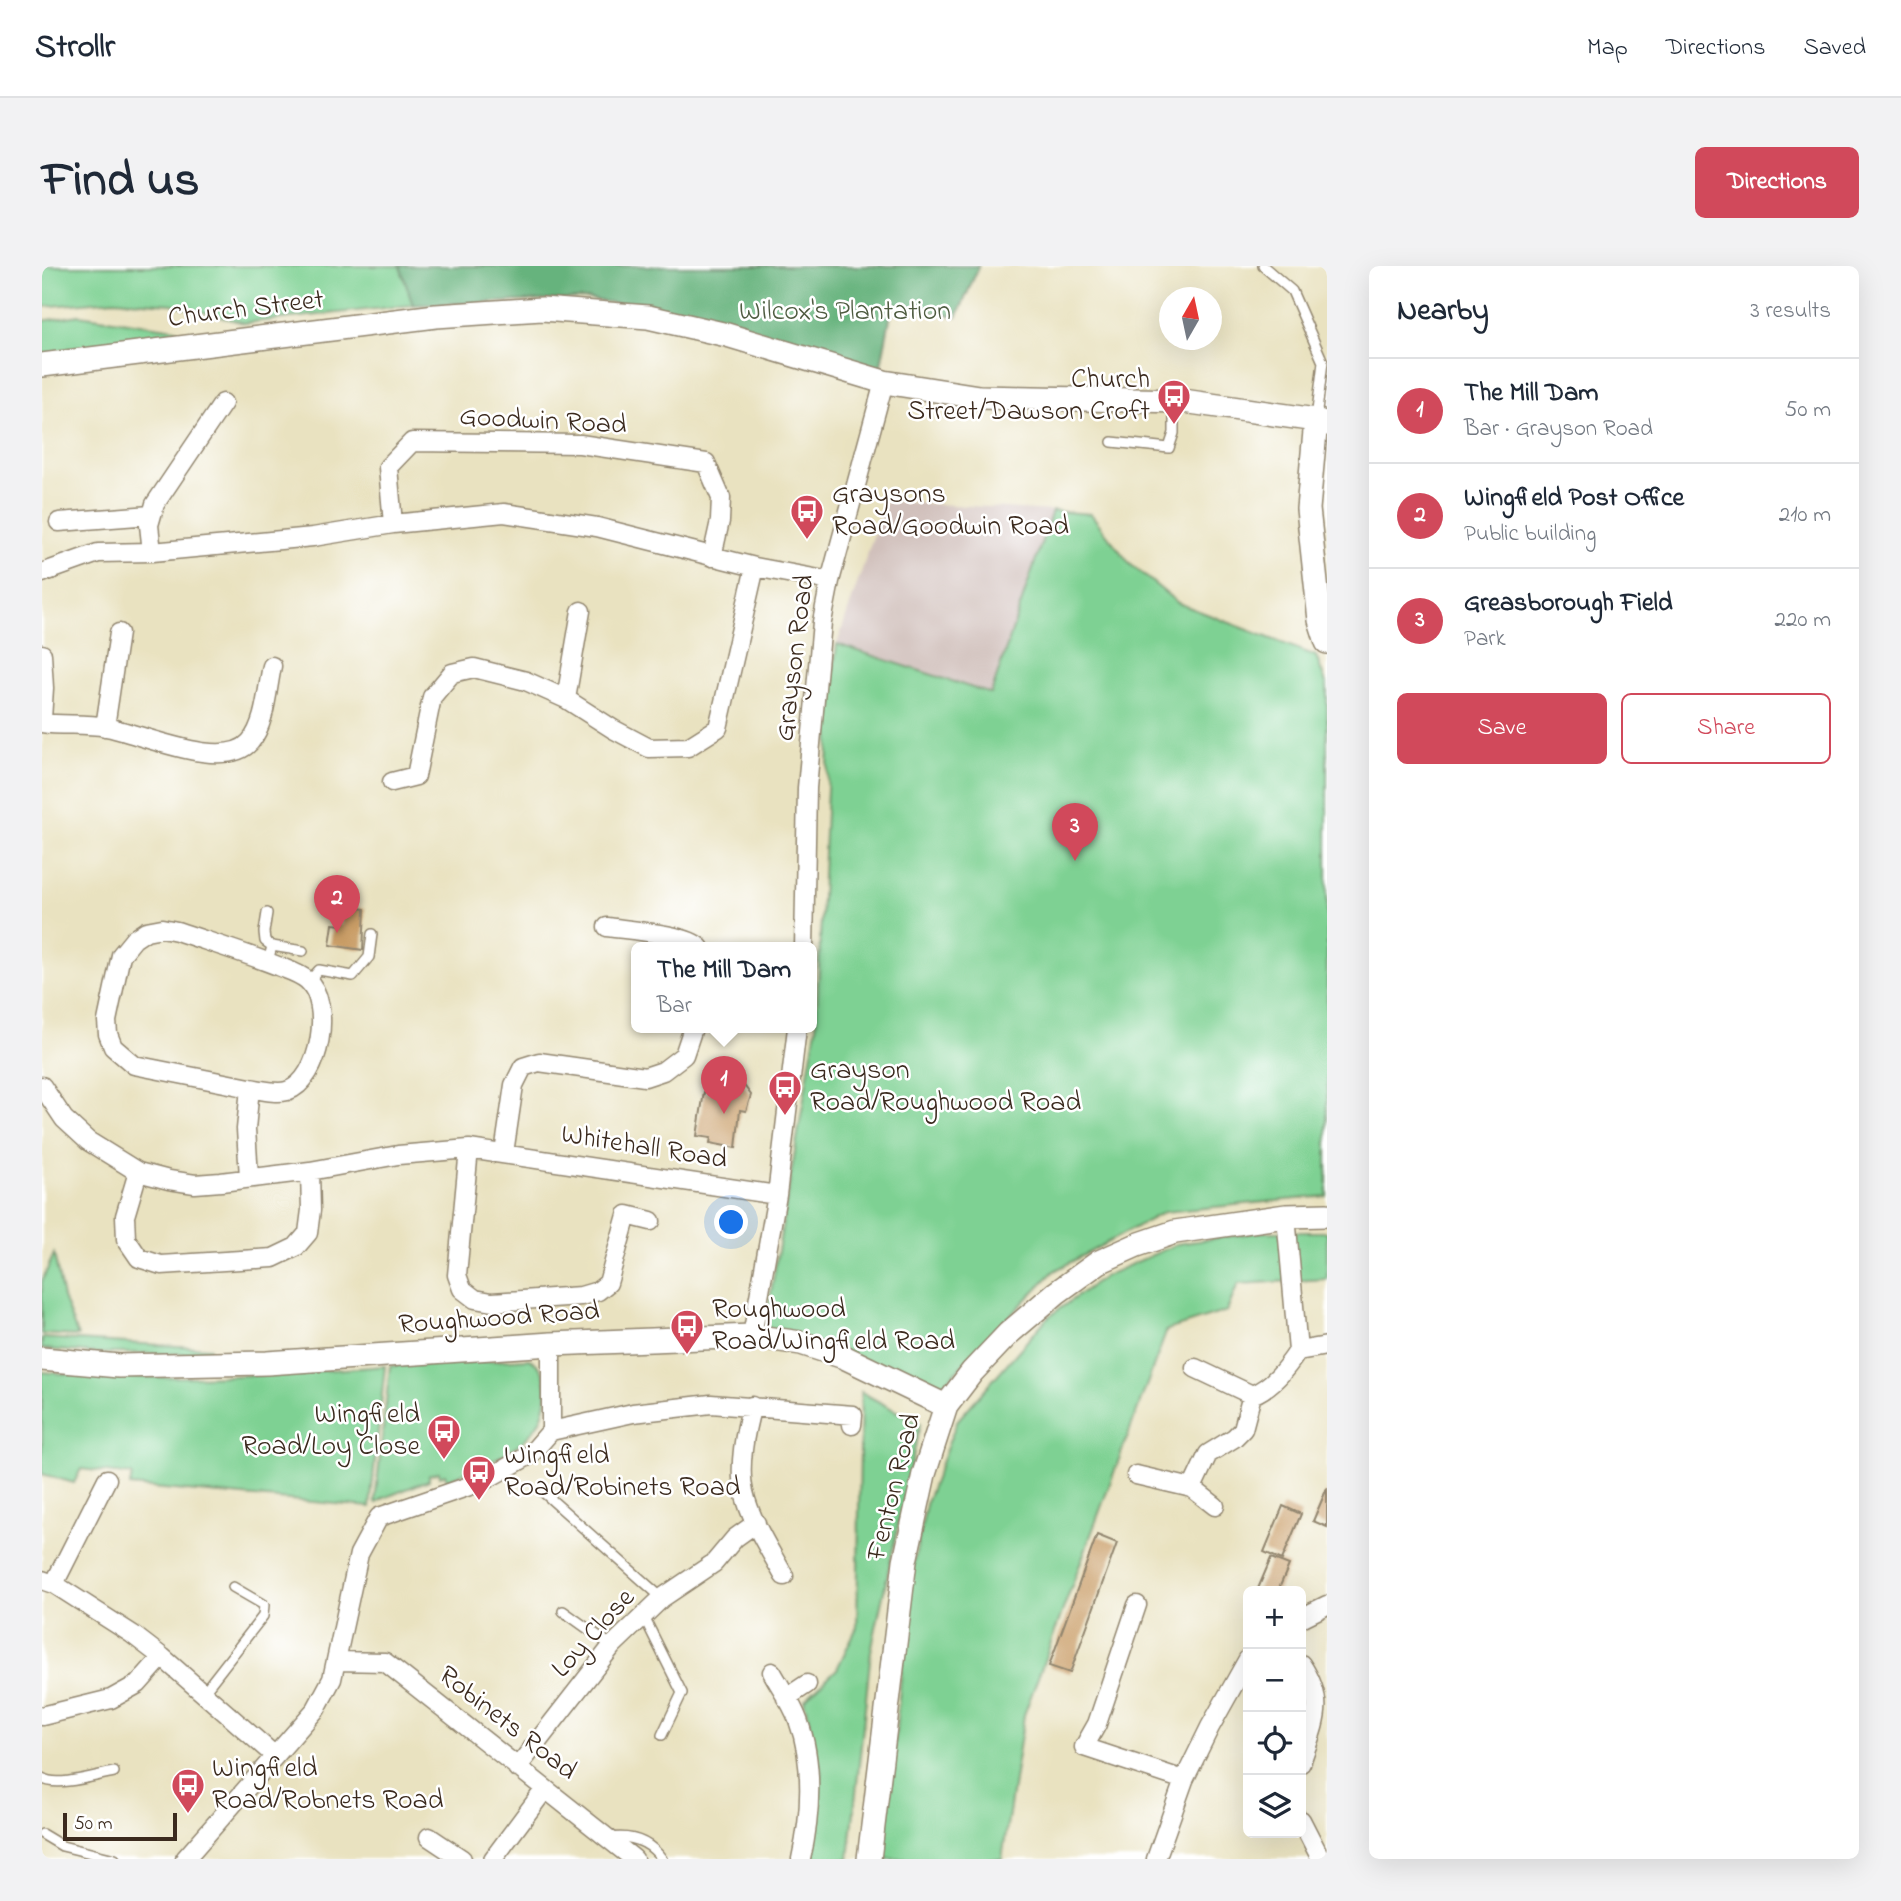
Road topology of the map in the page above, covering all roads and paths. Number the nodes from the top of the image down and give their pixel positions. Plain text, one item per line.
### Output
1 (1263, 266) edge
2 (42, 365) edge
3 (884, 382) junction
4 (1174, 401) junction
5 (223, 403) dead end
6 (1321, 422) edge
7 (1112, 442) dead end
8 (151, 515) junction
9 (59, 522) dead end
10 (393, 524) junction
11 (152, 552) junction
12 (712, 557) junction
13 (755, 567) junction
14 (42, 573) edge
15 (830, 581) junction
16 (581, 611) dead end
17 (119, 633) dead end
18 (1327, 642) edge
19 (42, 654) edge
20 (272, 666) dead end
21 (566, 699) junction
22 (42, 721) edge
23 (105, 727) junction
24 (392, 782) dead end
25 (267, 913) dead end
26 (607, 927) dead end
27 (372, 934) dead end
28 (690, 942) edge
29 (804, 942) edge
30 (303, 951) dead end
31 (270, 954) junction
32 (309, 981) junction
33 (691, 1033) edge
34 (796, 1033) edge
35 (42, 1087) edge
36 (250, 1088) junction
37 (469, 1149) junction
38 (504, 1153) junction
39 (310, 1171) junction
40 (138, 1172) junction
41 (249, 1177) junction
42 (776, 1195) junction
43 (1327, 1215) edge
44 (1286, 1216) junction
45 (651, 1221) dead end
46 (752, 1336) junction
47 (551, 1344) junction
48 (1327, 1346) edge
49 (1298, 1350) junction
50 (42, 1359) edge
51 (1195, 1368) dead end
52 (1252, 1395) junction
53 (752, 1406) junction
54 (946, 1406) junction
55 (852, 1425) dead end
56 (551, 1431) junction
57 (1136, 1475) dead end
58 (107, 1479) dead end
59 (1192, 1488) junction
60 (544, 1493) dead end
61 (1214, 1506) dead end
62 (756, 1523) junction
63 (784, 1576) dead end
64 (48, 1582) edge
65 (233, 1587) dead end
66 (662, 1598) junction
67 (1136, 1605) dead end
68 (1327, 1605) edge
69 (563, 1611) dead end
70 (643, 1615) junction
71 (1306, 1616) edge
72 (612, 1646) junction
73 (162, 1657) junction
74 (336, 1661) junction
75 (1243, 1668) edge
76 (1306, 1671) edge
77 (772, 1672) dead end
78 (807, 1684) dead end
79 (203, 1693) junction
80 (786, 1698) junction
81 (42, 1716) edge
82 (662, 1735) dead end
83 (1306, 1748) edge
84 (275, 1756) junction
85 (517, 1768) junction
86 (114, 1772) dead end
87 (42, 1777) edge
88 (1184, 1780) junction
89 (545, 1789) junction
90 (1306, 1830) edge
91 (42, 1834) edge
92 (429, 1837) dead end
93 (622, 1851) edge
94 (115, 1859) edge
95 (185, 1859) edge
96 (462, 1859) edge
97 (493, 1859) edge
98 (663, 1859) edge
99 (801, 1859) edge
100 (869, 1859) edge
101 (1156, 1859) edge
102 (1321, 1859) edge

1 - 6 lane
2 - 3 street, Church Street
3 - 4 street, Church Street
3 - 15 street, Grayson Road
4 - 6 street, Church Street
4 - 7 lane
5 - 8 street
6 - 18 street
8 - 9 street
8 - 11 street
10 - 11 street
10 - 12 street
10 - 12 street, Goodwin Road
11 - 14 street
12 - 13 street
13 - 15 street
13 - 21 street
15 - 29 street, Grayson Road
16 - 21 street
17 - 23 street
19 - 22 street
20 - 23 street
21 - 24 street
22 - 23 street
25 - 31 lane
26 - 28 street
27 - 32 lane
30 - 31 lane
31 - 32 street
31 - 36 street
32 - 36 street
33 - 38 street
34 - 42 street
35 - 40 street, Whitehall Road
36 - 41 street
37 - 38 street, Whitehall Road
37 - 39 street, Whitehall Road
37 - 45 street
38 - 42 street, Whitehall Road
39 - 40 street
39 - 41 street, Whitehall Road
40 - 41 street, Whitehall Road
42 - 46 street
43 - 44 street, Fenton Road
44 - 49 street
44 - 54 street, Fenton Road
46 - 47 street, Roughwood Road
46 - 54 street, Roughwood Road
47 - 50 street, Roughwood Road
47 - 56 street
48 - 49 street
49 - 52 street
51 - 52 street
52 - 59 street
53 - 55 street
53 - 56 street
53 - 62 street
54 - 100 street, Fenton Road
56 - 74 street
57 - 59 street
58 - 64 street
59 - 61 street
60 - 66 lane
62 - 63 street
62 - 66 street, Loy Close
64 - 73 street
65 - 79 lane
66 - 70 street, Loy Close
67 - 88 street
68 - 71 street
69 - 72 lane
70 - 72 street, Loy Close
70 - 82 lane
72 - 85 street, Loy Close
73 - 79 street
73 - 81 street
74 - 84 street
74 - 85 street, Robinets Road
75 - 88 street
76 - 83 street
77 - 80 street
78 - 80 street
79 - 84 street
80 - 99 street
84 - 95 street
85 - 89 street, Robinets Road
86 - 87 lane
88 - 101 street
89 - 93 street, Robinets Road
89 - 97 street
90 - 102 street
91 - 94 lane
92 - 96 street
93 - 98 lane

